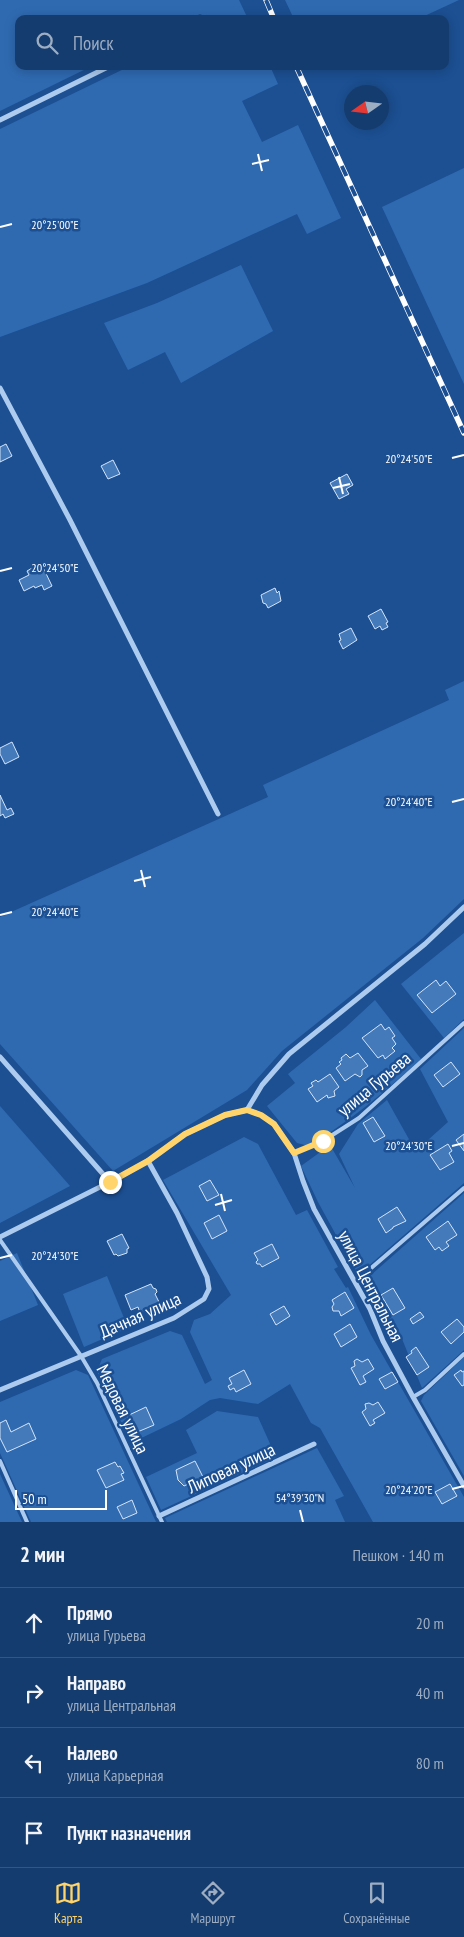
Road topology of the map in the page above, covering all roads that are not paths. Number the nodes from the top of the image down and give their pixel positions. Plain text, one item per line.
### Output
1 (102, 70) edge
2 (0, 120) edge
3 (0, 388) edge
4 (218, 814) dead end
5 (464, 907) edge
6 (464, 1023) edge
7 (0, 1057) edge
8 (247, 1110) junction
9 (294, 1153) junction
10 (148, 1161) junction
11 (110, 1182) junction
12 (464, 1188) edge
13 (0, 1239) edge
14 (355, 1282) junction
15 (464, 1354) edge
16 (81, 1356) junction
17 (0, 1390) edge
18 (413, 1397) junction
19 (314, 1444) dead end
20 (0, 1462) edge
21 (464, 1486) edge
22 (160, 1519) edge
23 (27, 1522) edge

1 - 2 street
3 - 4 street
5 - 8 street
6 - 9 lane, улица Гурьева
7 - 11 street
8 - 9 street, улица Центральная
8 - 10 street
9 - 14 street, улица Центральная
10 - 11 street
10 - 16 street, Дачная улица
11 - 13 street
12 - 14 lane
13 - 16 lane, Медовая улица
14 - 18 street, улица Центральная
15 - 18 lane
16 - 17 street, Дачная улица
16 - 22 lane, Медовая улица
18 - 21 street, улица Центральная
19 - 22 street, Липовая улица
20 - 23 lane

